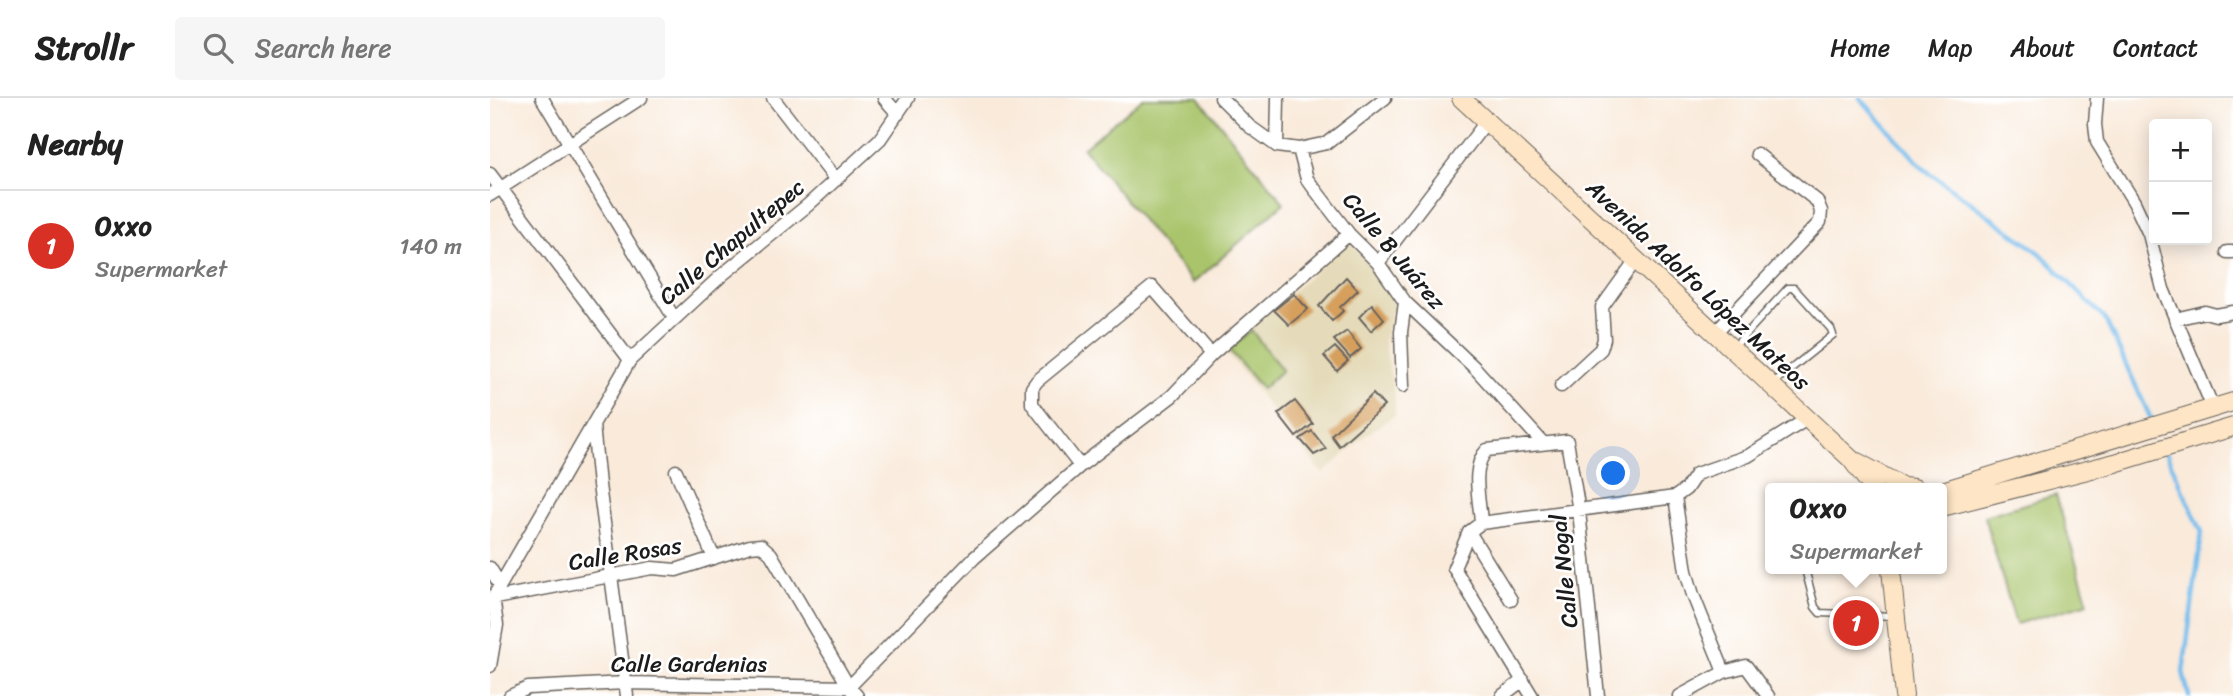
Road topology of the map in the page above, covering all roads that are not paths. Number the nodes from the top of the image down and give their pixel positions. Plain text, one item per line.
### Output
1 (542, 98) edge
2 (641, 98) edge
3 (773, 98) edge
4 (884, 98) edge
5 (908, 98) edge
6 (1221, 98) edge
7 (1278, 98) edge
8 (1384, 98) edge
9 (1461, 98) edge
10 (2097, 98) edge
11 (898, 114) junction
12 (1486, 122) junction
13 (570, 144) junction
14 (1277, 146) junction
15 (1299, 149) junction
16 (1757, 154) dead end
17 (490, 174) edge
18 (836, 180) junction
19 (502, 187) junction
20 (490, 195) edge
21 (1349, 234) junction
22 (1635, 261) junction
23 (1378, 263) junction
24 (1405, 302) junction
25 (2233, 312) edge
26 (674, 318) junction
27 (2175, 319) junction
28 (1715, 333) junction
29 (1733, 348) junction
30 (1211, 355) junction
31 (630, 360) junction
32 (1771, 385) junction
33 (1403, 386) dead end
34 (1561, 386) dead end
35 (2233, 402) edge
36 (2213, 408) junction
37 (1807, 419) junction
38 (593, 425) junction
39 (2233, 427) edge
40 (1543, 443) junction
41 (1851, 459) junction
42 (1080, 466) junction
43 (676, 471) dead end
44 (1869, 483) edge
45 (1896, 483) edge
46 (1954, 496) edge
47 (1675, 497) junction
48 (1579, 511) junction
49 (1481, 523) junction
50 (1469, 532) junction
51 (714, 558) junction
52 (490, 568) edge
53 (1806, 574) edge
54 (1891, 574) edge
55 (1899, 574) edge
56 (611, 577) junction
57 (500, 585) junction
58 (1893, 597) junction
59 (491, 600) edge
60 (1511, 600) dead end
61 (1895, 616) junction
62 (490, 666) edge
63 (1724, 672) junction
64 (1522, 680) junction
65 (626, 690) edge
66 (791, 691) edge
67 (528, 692) edge
68 (853, 692) edge
69 (510, 696) edge
70 (1502, 696) edge
71 (1532, 696) edge
72 (1598, 696) edge
73 (1680, 696) edge
74 (1768, 696) edge
75 (1905, 696) edge

1 - 13 street
2 - 13 street
3 - 18 street
4 - 11 street
5 - 11 street, Calle Chapultepec
6 - 14 street
7 - 14 street
8 - 15 street
9 - 12 main road, Avenida Adolfo López Mateos
10 - 27 street
11 - 18 street, Calle Chapultepec
12 - 22 main road, Avenida Adolfo López Mateos
12 - 23 street
13 - 19 street
13 - 26 street
14 - 15 street
15 - 21 street, Calle B Juárez
16 - 28 street
17 - 19 street
18 - 26 street, Calle Chapultepec
19 - 20 street
19 - 31 street
21 - 23 street, Calle B Juárez
21 - 30 street
22 - 28 main road, Avenida Adolfo López Mateos
22 - 34 street
23 - 24 street, Calle B Juárez
24 - 33 street
24 - 40 street, Calle B Juárez
25 - 27 street
26 - 31 street, Calle Chapultepec
27 - 36 street
28 - 29 main road, Avenida Adolfo López Mateos
29 - 32 main road, Avenida Adolfo López Mateos
29 - 32 lane
30 - 42 street
30 - 42 street
31 - 38 street, Calle Chapultepec
32 - 37 main road, Avenida Adolfo López Mateos
35 - 36 main road
36 - 46 main road
37 - 41 main road, Avenida Adolfo López Mateos
37 - 47 street
38 - 56 street
38 - 57 street, Calle Chapultepec
39 - 46 main road
40 - 48 street, Calle Nogal
40 - 49 street
41 - 44 main road, Avenida Adolfo López Mateos
41 - 45 main road
42 - 68 street
43 - 51 street
47 - 48 street
47 - 63 street
48 - 49 street
48 - 72 street, Calle Nogal
49 - 50 street
50 - 60 street
50 - 64 street
51 - 56 street, Calle Rosas
51 - 68 street, Calle Rosas
52 - 57 street
53 - 61 lane
54 - 58 main road
55 - 58 main road
56 - 59 street, Calle Rosas
56 - 65 street
57 - 59 street, Calle Chapultepec
58 - 61 main road
59 - 62 street
61 - 75 main road
63 - 73 street
63 - 74 street
64 - 70 street
64 - 71 street
65 - 66 street, Calle Gardenias
65 - 67 street, Calle Gardenias
66 - 68 street, Calle Gardenias
67 - 69 street

